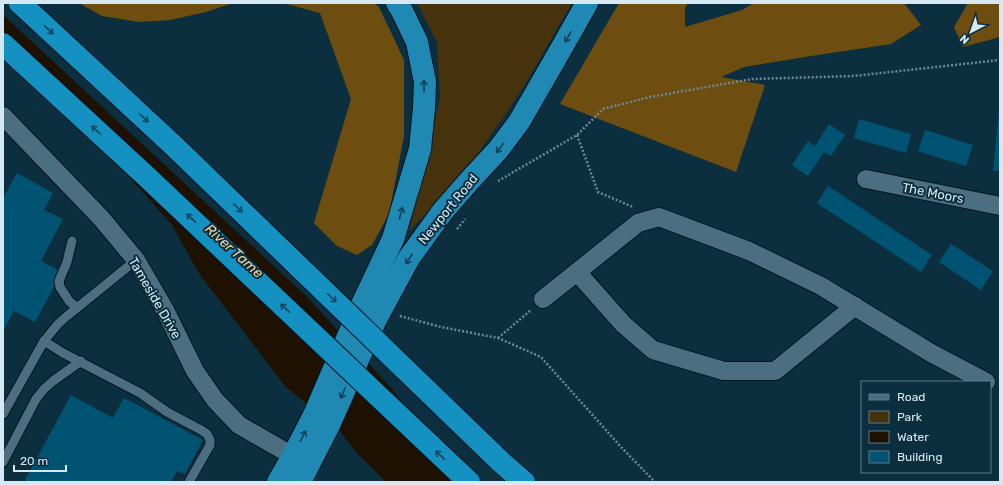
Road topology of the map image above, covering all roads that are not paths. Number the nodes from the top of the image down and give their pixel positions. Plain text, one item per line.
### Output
1 (20, 3) edge
2 (398, 3) edge
3 (586, 3) edge
4 (3, 44) edge
5 (3, 116) edge
6 (866, 180) dead end
7 (1000, 206) edge
8 (72, 241) dead end
9 (136, 260) junction
10 (577, 272) junction
11 (544, 299) road end
12 (855, 306) junction
13 (77, 308) junction
14 (367, 316) junction
15 (44, 341) junction
16 (81, 361) junction
17 (984, 381) edge
18 (991, 385) edge
19 (1000, 390) edge
20 (3, 414) edge
21 (321, 420) junction
22 (292, 456) junction
23 (3, 462) edge
24 (189, 482) edge
25 (278, 482) edge
26 (300, 482) edge
27 (469, 482) edge
28 (524, 482) edge

1 -> 28 highway, bridge
14 -> 2 highway, Newport Road
3 -> 14 highway, Newport Road
27 -> 4 highway, bridge
5 - 9 street, Tameside Drive
6 - 7 street, The Moors
8 - 13 lane
9 - 13 lane
9 - 22 street, Tameside Drive
10 - 11 street
10 - 12 street
10 - 12 street
12 - 17 street
13 - 15 lane
14 - 21 highway, Newport Road, bridge
15 - 16 lane
15 - 20 lane
16 - 23 lane
16 - 24 lane
18 - 19 street
22 -> 21 highway
21 - 26 highway
22 - 25 highway

